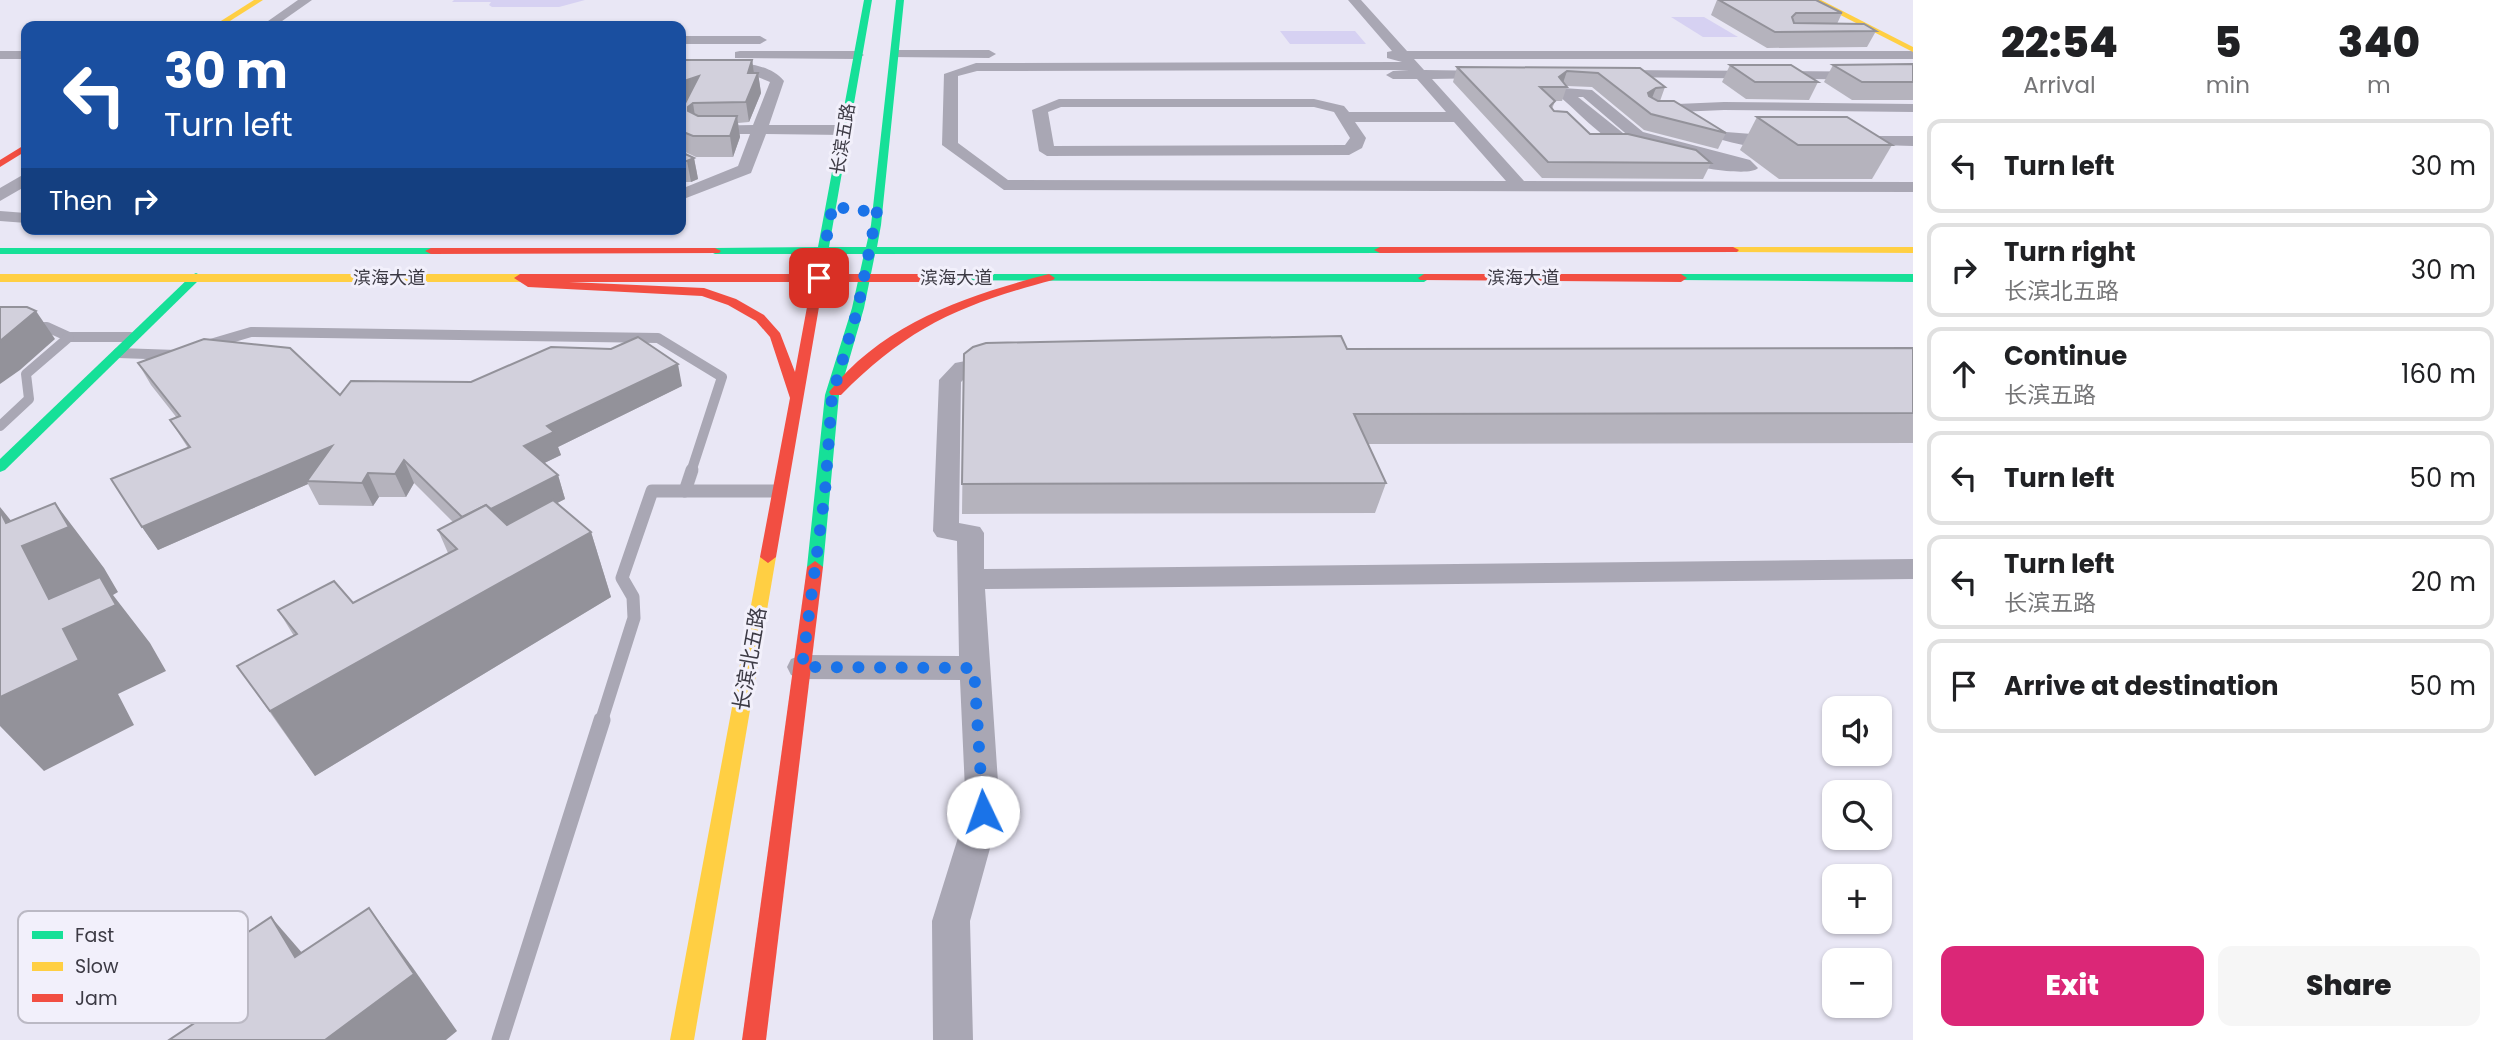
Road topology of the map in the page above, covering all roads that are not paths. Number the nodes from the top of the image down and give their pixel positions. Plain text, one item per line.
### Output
1 (243, 0) edge
2 (259, 0) edge
3 (306, 0) edge
4 (869, 0) edge
5 (900, 0) edge
6 (1353, 0) edge
7 (1815, 0) edge
8 (1833, 0) edge
9 (209, 21) edge
10 (225, 21) edge
11 (274, 21) edge
12 (686, 40) edge
13 (760, 40) dead end
14 (1913, 40) edge
15 (1913, 52) edge
16 (896, 54) junction
17 (0, 55) edge
18 (21, 55) edge
19 (686, 55) edge
20 (857, 55) junction
21 (1651, 55) junction
22 (1113, 60) junction
23 (1411, 65) junction
24 (686, 69) edge
25 (951, 74) junction
26 (1511, 74) edge
27 (1550, 74) edge
28 (1601, 74) edge
29 (1913, 76) edge
30 (1683, 77) junction
31 (1115, 85) dead end
32 (1571, 93) junction
33 (1121, 103) junction
34 (1724, 106) junction
35 (1913, 108) edge
36 (1651, 109) edge
37 (1672, 109) junction
38 (1344, 117) junction
39 (1460, 119) junction
40 (1480, 121) dead end
41 (1569, 121) edge
42 (1597, 121) junction
43 (701, 129) edge
44 (760, 130) junction
45 (844, 130) junction
46 (21, 137) edge
47 (1790, 141) edge
48 (1913, 141) edge
49 (1838, 144) joint
50 (0, 150) edge
51 (21, 150) edge
52 (0, 164) edge
53 (1723, 167) junction
54 (21, 181) edge
55 (713, 184) junction
56 (686, 185) edge
57 (1521, 187) junction
58 (1792, 187) junction
59 (1911, 187) edge
60 (686, 193) edge
61 (0, 196) edge
62 (878, 206) junction
63 (845, 209) junction
64 (0, 216) edge
65 (21, 218) edge
66 (754, 250) junction
67 (825, 250) junction
68 (871, 250) junction
69 (1200, 250) junction
70 (1913, 250) edge
71 (0, 251) edge
72 (196, 277) junction
73 (0, 278) edge
74 (819, 278) junction
75 (864, 278) junction
76 (938, 278) junction
77 (1048, 278) junction
78 (1913, 278) edge
79 (485, 279) junction
80 (0, 328) edge
81 (69, 337) junction
82 (134, 337) junction
83 (200, 348) edge
84 (188, 351) edge
85 (118, 354) junction
86 (1025, 361) edge
87 (26, 374) joint
88 (832, 396) junction
89 (796, 398) junction
90 (0, 426) edge
91 (0, 467) edge
92 (685, 491) junction
93 (781, 491) junction
94 (1913, 569) edge
95 (970, 579) junction
96 (802, 667) junction
97 (974, 668) junction
98 (500, 1040) edge
99 (682, 1040) edge
100 (754, 1040) edge
101 (953, 1040) edge

1 - 9 main road
2 - 10 main road
3 - 11 street
4 - 20 main road, 长滨五路
5 - 16 main road, 长滨五路
6 - 23 street
7 - 15 main road
8 - 14 main road
12 - 13 street
15 - 21 street
16 - 22 street
16 - 62 main road, 长滨五路
17 - 18 street
19 - 20 street
20 - 45 main road, 长滨五路
21 - 23 street
21 - 30 street
22 - 23 street
22 - 25 street
23 - 25 street
23 - 26 street
23 - 39 street
24 - 44 street
25 - 57 street
27 - 32 street
28 - 30 street
29 - 30 street
30 - 34 street
31 - 33 street
32 - 42 street
32 - 53 street
33 - 38 street
33 - 38 street
34 - 35 street
34 - 37 street
36 - 37 street
37 - 47 street
38 - 39 street
39 - 40 street
39 - 57 street
41 - 42 street
42 - 53 street
43 - 44 street
44 - 45 street
44 - 55 street
45 - 63 main road, 长滨五路
46 - 50 main road
48 - 49 street
49 - 59 street
51 - 52 main road
53 - 58 street
54 - 61 street
55 - 56 street
55 - 60 street
57 - 58 street
58 - 59 street
62 - 63 main road
62 - 68 main road, 长滨五路
63 - 67 main road, 长滨五路
64 - 65 street
66 - 67 main road, 滨海大道
66 - 71 main road, 滨海大道
66 - 79 main road
67 - 68 main road, 滨海大道
67 - 74 main road, 长滨五路
68 - 69 main road, 滨海大道
68 - 75 main road, 长滨五路
69 - 70 main road, 滨海大道
69 - 76 main road
72 - 73 main road, 滨海大道
72 - 79 main road, 滨海大道
72 - 82 main road
74 - 75 main road, 滨海大道
74 - 79 main road, 滨海大道
74 - 89 main road, 长滨北五路
75 - 76 main road, 滨海大道
75 - 88 main road
76 - 77 main road, 滨海大道
77 - 78 main road, 滨海大道
77 - 88 main road
79 - 89 main road
80 - 81 lane
81 - 82 lane
81 - 87 lane
82 - 85 main road
83 - 92 lane
84 - 85 lane
85 - 91 main road
86 - 95 street
87 - 90 lane
88 - 96 main road
89 - 93 main road, 长滨北五路
92 - 93 lane
92 - 98 lane
93 - 99 main road, 长滨北五路
94 - 95 street
95 - 97 street
96 - 97 street
96 - 100 main road
97 - 101 street

